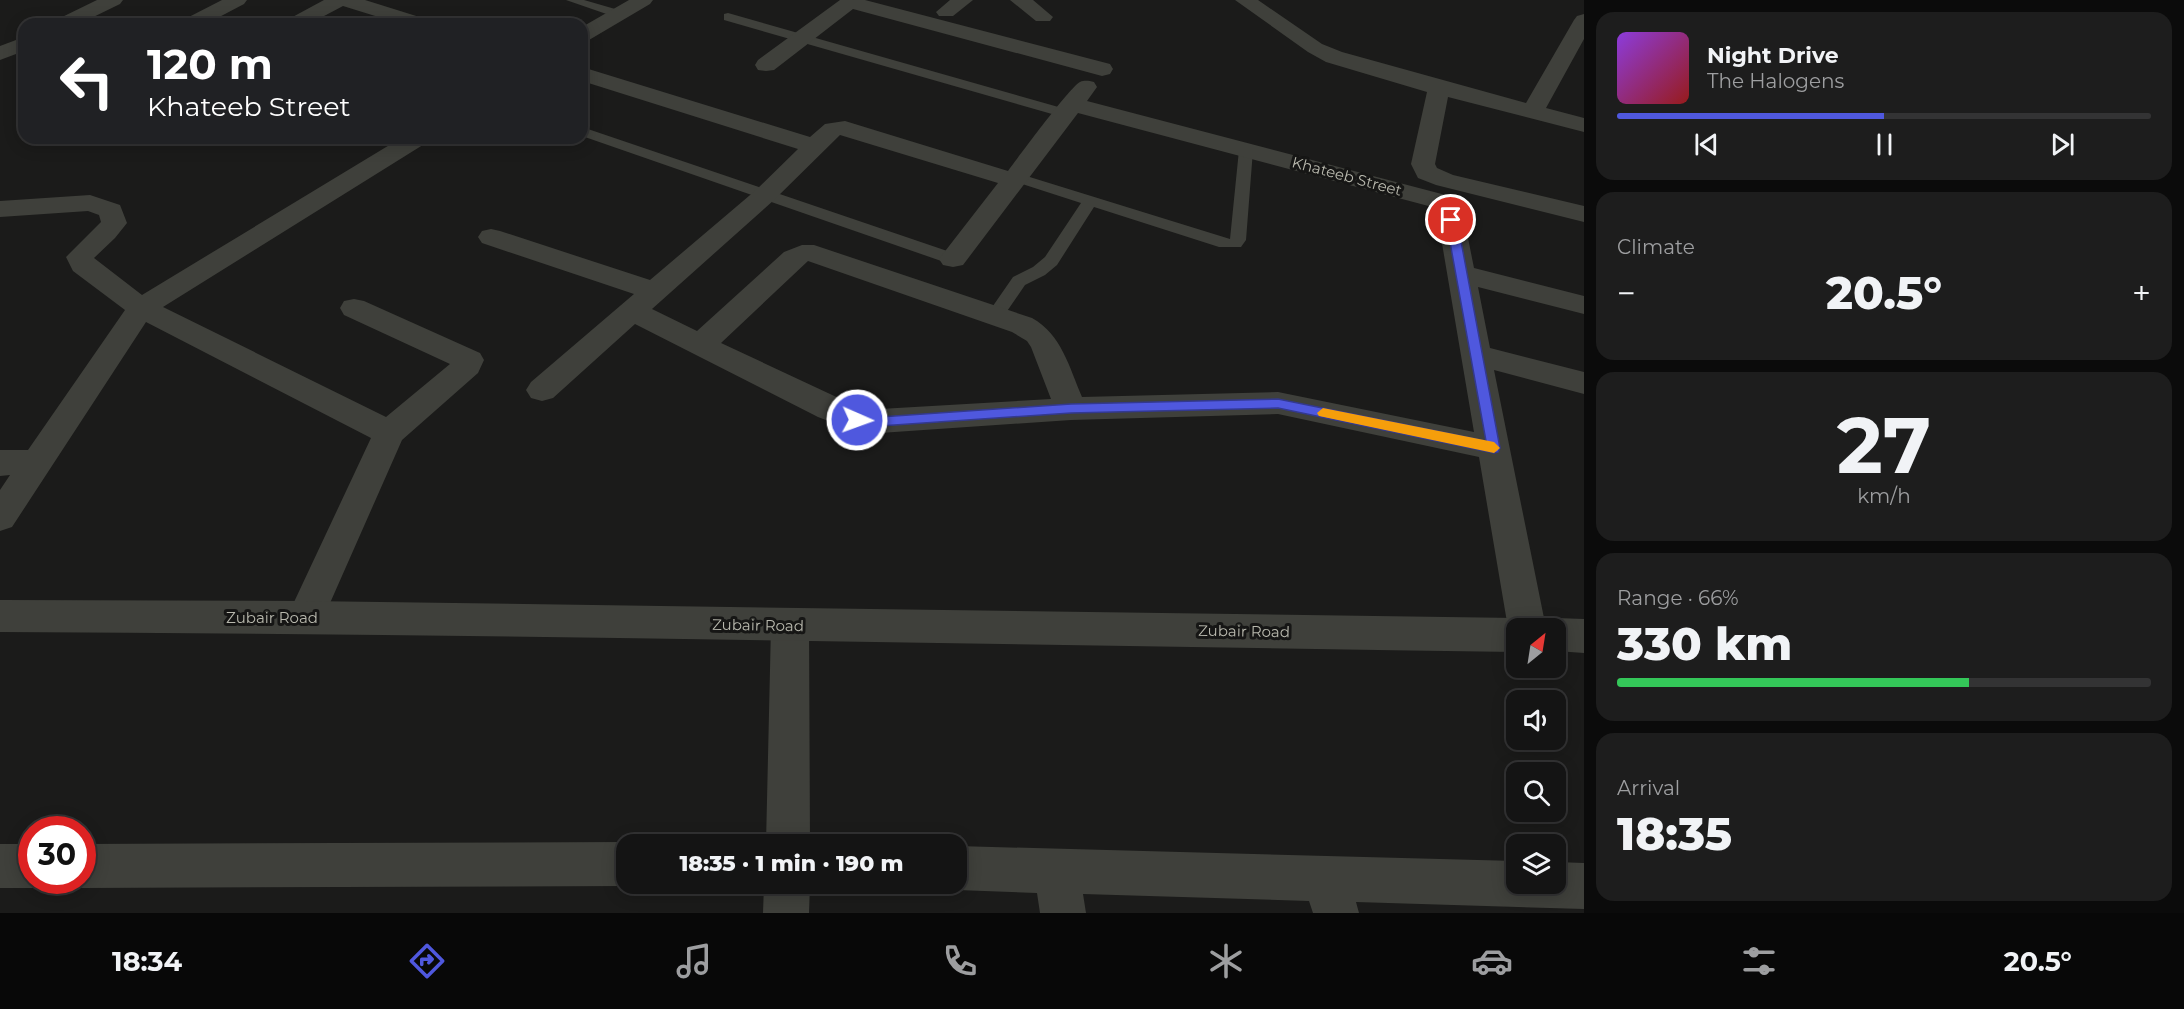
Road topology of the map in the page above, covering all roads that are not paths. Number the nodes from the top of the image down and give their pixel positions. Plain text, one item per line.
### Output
1 (113, 0) edge
2 (237, 0) edge
3 (339, 0) edge
4 (345, 0) edge
5 (572, 0) edge
6 (643, 0) edge
7 (963, 0) edge
8 (1020, 0) edge
9 (1245, 0) edge
10 (946, 12) dead end
11 (618, 14) junction
12 (728, 17) dead end
13 (1042, 17) dead end
14 (76, 18) edge
15 (202, 18) edge
16 (305, 18) edge
17 (403, 18) edge
18 (1583, 24) edge
19 (588, 32) edge
20 (801, 38) junction
21 (18, 46) edge
22 (0, 56) edge
23 (18, 64) edge
24 (766, 65) dead end
25 (588, 76) edge
26 (1439, 88) junction
27 (1067, 108) junction
28 (1533, 111) junction
29 (1584, 125) edge
30 (588, 133) edge
31 (408, 144) edge
32 (814, 146) junction
33 (1246, 150) junction
34 (1014, 179) junction
35 (1447, 191) junction
36 (765, 195) junction
37 (1090, 201) junction
38 (0, 209) edge
39 (1584, 213) edge
40 (490, 237) dead end
41 (953, 259) joint
42 (1461, 274) junction
43 (643, 301) junction
44 (1584, 305) edge
45 (354, 308) dead end
46 (141, 309) junction
47 (994, 316) junction
48 (700, 345) junction
49 (1476, 355) junction
50 (1584, 383) edge
51 (542, 390) dead end
52 (1071, 409) junction
53 (389, 433) junction
54 (1494, 448) junction
55 (37, 462) junction
56 (0, 463) edge
57 (0, 518) edge
58 (0, 616) edge
59 (306, 617) junction
60 (1525, 618) edge
61 (790, 626) junction
62 (1506, 635) edge
63 (1566, 635) edge
64 (1584, 636) edge
65 (788, 834) edge
66 (616, 864) edge
67 (0, 866) edge
68 (18, 866) edge
69 (96, 866) edge
70 (967, 870) edge
71 (1584, 886) edge
72 (1060, 892) edge
73 (787, 894) edge
74 (1331, 896) edge
75 (786, 913) edge

1 - 14 street
2 - 15 street
3 - 16 street
4 - 17 street
5 - 11 lane
6 - 11 street
7 - 10 street
8 - 13 street
9 - 26 street
11 - 19 street
12 - 20 lane
18 - 28 street
20 - 24 street
20 - 27 lane
20 - 27 street
21 - 22 street
22 - 23 street
25 - 32 street
26 - 28 street
26 - 35 street
27 - 33 street, Khateeb Street
27 - 34 street
28 - 29 street
30 - 36 lane
31 - 46 street
32 - 34 street
32 - 36 street
33 - 35 street, Khateeb Street
33 - 37 lane
34 - 37 lane
34 - 41 street
35 - 39 street, Khateeb Street
35 - 42 street
36 - 41 lane
36 - 43 street
37 - 47 lane
38 - 46 street
40 - 43 street
42 - 44 street
42 - 49 street
43 - 48 street
43 - 51 street
45 - 53 street
46 - 53 street
46 - 55 street
47 - 48 street
47 - 52 street
48 - 52 street
49 - 50 street
49 - 54 street
52 - 54 street
53 - 59 street
54 - 60 street
55 - 56 street
55 - 57 street
58 - 59 street, Zubair Road
59 - 61 street, Zubair Road
61 - 62 street, Zubair Road
61 - 65 street
63 - 64 street
66 - 69 street
67 - 68 street
70 - 72 street
71 - 74 street
72 - 74 street
73 - 75 street

